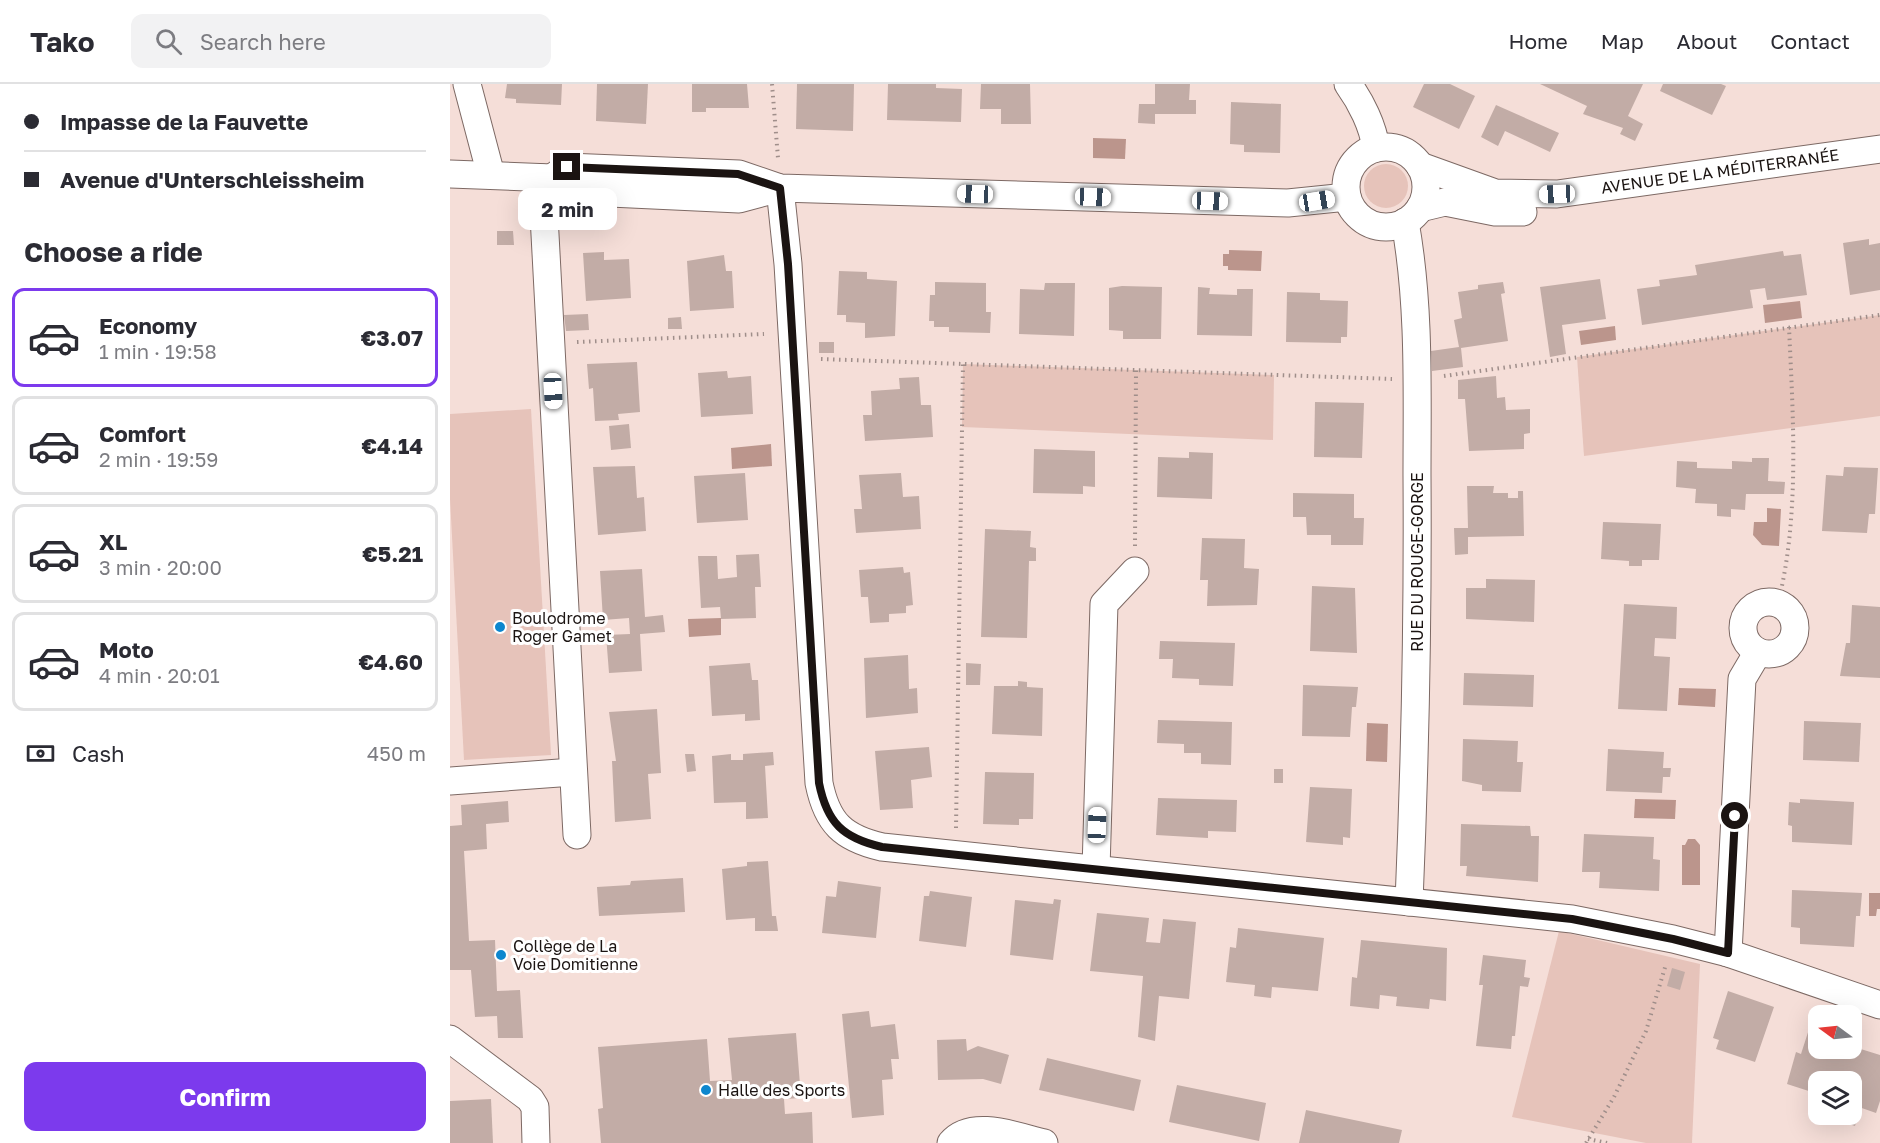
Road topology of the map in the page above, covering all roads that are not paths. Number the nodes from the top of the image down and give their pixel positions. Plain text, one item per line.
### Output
1 (467, 84) edge
2 (1348, 84) edge
3 (1376, 148) junction
4 (1880, 149) edge
5 (1880, 163) edge
6 (1420, 166) junction
7 (450, 174) edge
8 (491, 175) junction
9 (547, 178) junction
10 (780, 188) junction
11 (1347, 197) junction
12 (1413, 215) junction
13 (1135, 571) road end
14 (1758, 652) junction
15 (573, 772) junction
16 (450, 782) edge
17 (577, 835) dead end
18 (1096, 869) junction
19 (1409, 902) junction
20 (1728, 953) junction
21 (1880, 1005) edge
22 (450, 1039) edge
23 (536, 1143) edge
24 (951, 1143) edge
25 (1044, 1143) edge

1 - 8 street
2 - 3 street
3 - 6 street
3 - 11 street
4 - 6 street, AVENUE DE LA MÉDITERRANÉE
5 - 12 street, AVENUE DE LA MÉDITERRANÉE
6 - 12 street
7 - 8 street
8 - 9 street
9 - 10 street
9 - 15 street
10 - 11 street
10 - 18 street
11 - 12 street
12 - 19 street, RUE DU ROUGE-GORGE
13 - 18 street
14 - 14 street
14 - 20 street
15 - 16 street
15 - 17 street
18 - 19 street
19 - 20 street
20 - 21 street
22 - 23 street
24 - 25 street

